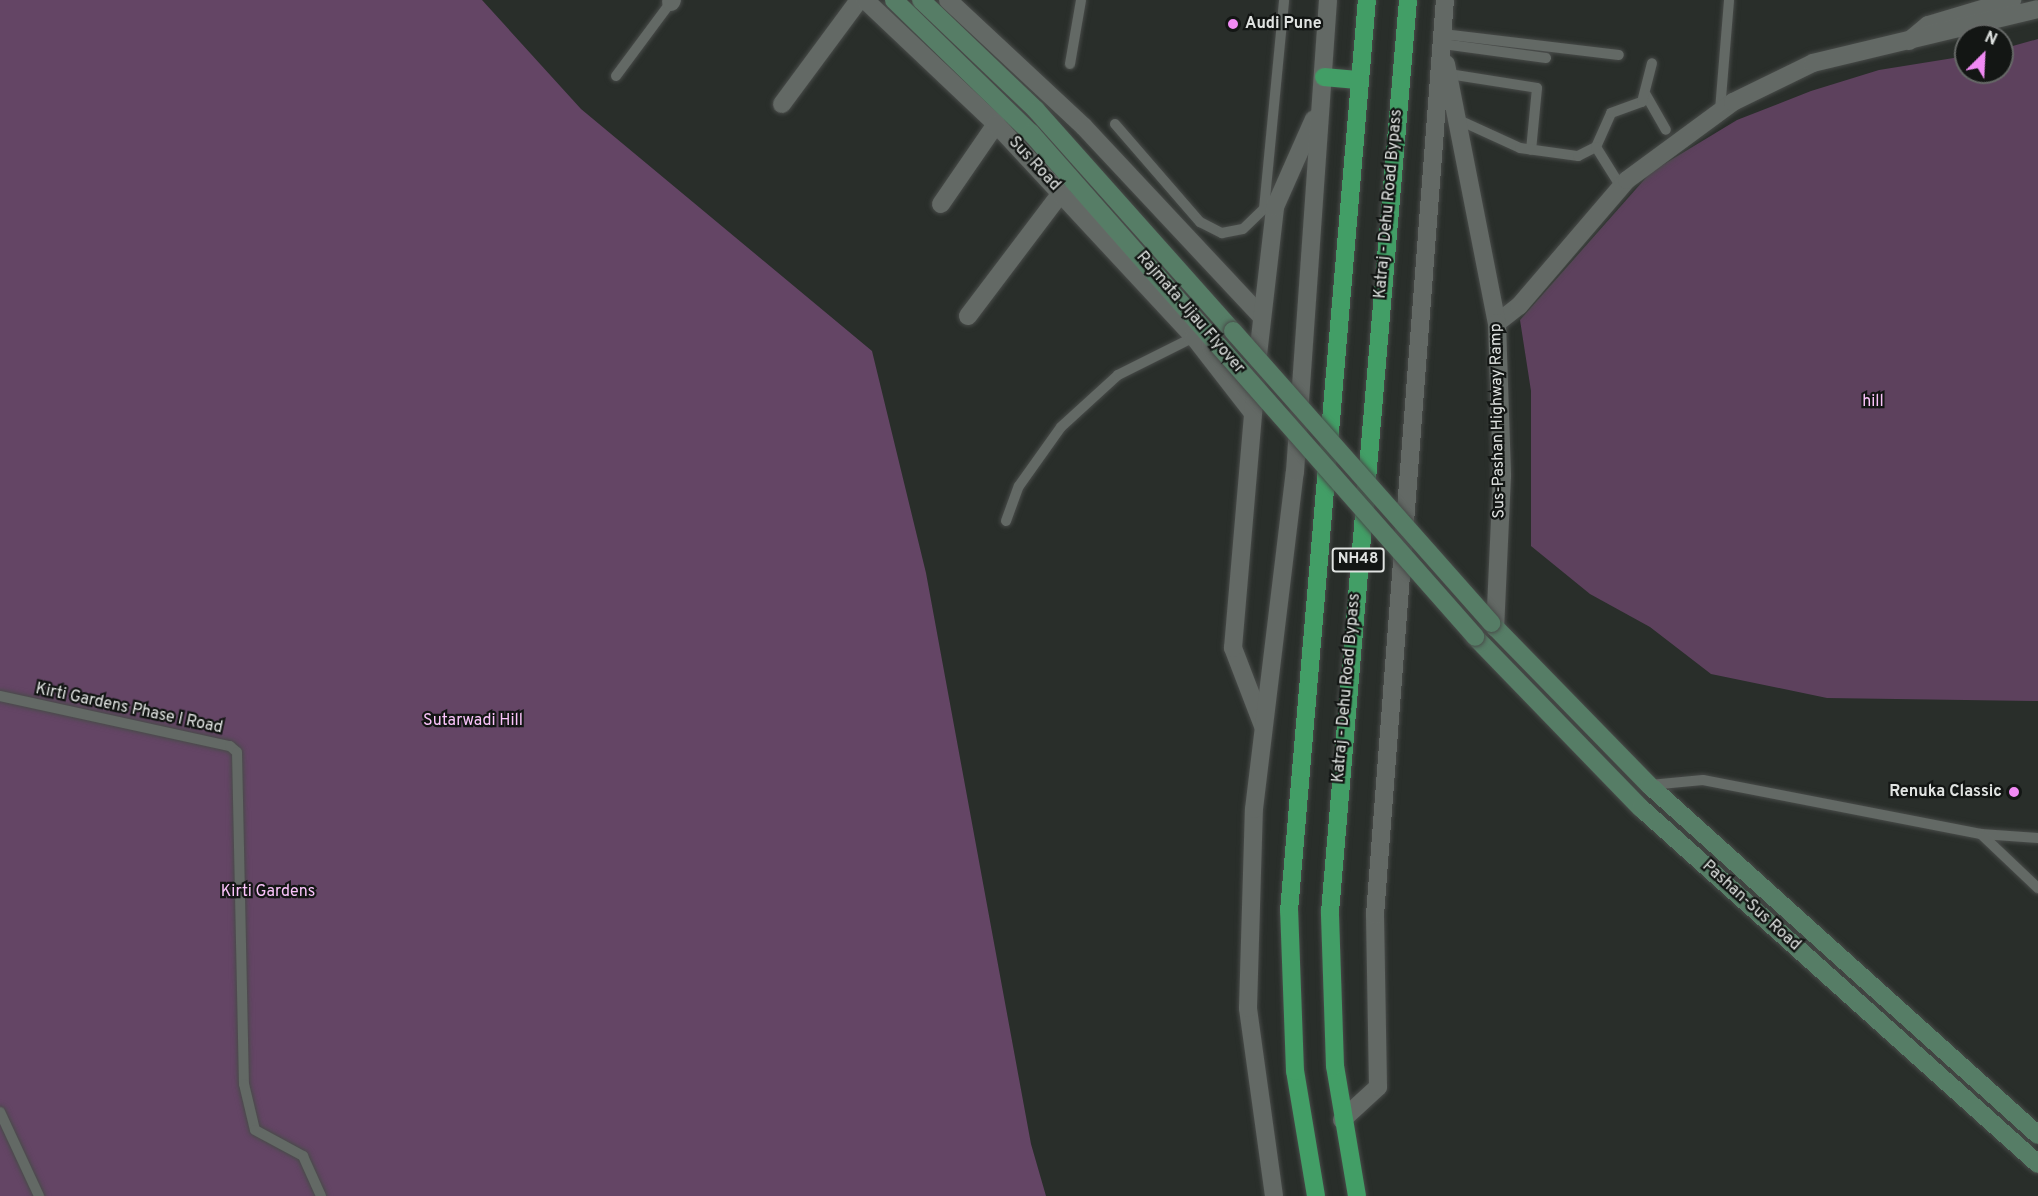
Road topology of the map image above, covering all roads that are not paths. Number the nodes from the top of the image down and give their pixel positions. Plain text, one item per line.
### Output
1 (860, 0) edge
2 (865, 0) edge
3 (894, 0) edge
4 (921, 0) edge
5 (948, 0) edge
6 (1081, 0) edge
7 (1284, 0) edge
8 (1328, 0) edge
9 (1367, 0) edge
10 (1408, 0) edge
11 (1445, 0) edge
12 (1730, 0) edge
13 (2012, 0) edge
14 (672, 1) edge
15 (2038, 9) edge
16 (1443, 43) junction
17 (1905, 44) junction
18 (1619, 55) dead end
19 (1546, 58) dead end
20 (1652, 63) dead end
21 (1070, 64) dead end
22 (1449, 74) junction
23 (616, 76) dead end
24 (1324, 77) junction
25 (1360, 80) junction
26 (1646, 95) junction
27 (782, 104) dead end
28 (1320, 106) junction
29 (1720, 110) junction
30 (1461, 121) junction
31 (996, 124) junction
32 (1115, 124) dead end
33 (1666, 130) dead end
34 (1596, 147) junction
35 (1531, 150) junction
36 (1621, 187) junction
37 (1061, 193) junction
38 (941, 204) dead end
39 (968, 316) dead end
40 (1261, 316) junction
41 (1497, 323) junction
42 (1194, 337) junction
43 (1253, 413) junction
44 (1006, 521) dead end
45 (1493, 625) junction
46 (1475, 637) joint
47 (0, 696) edge
48 (1264, 730) junction
49 (1649, 785) junction
50 (1981, 834) junction
51 (2038, 838) edge
52 (2038, 888) edge
53 (0, 1112) edge
54 (1342, 1120) junction
55 (2038, 1135) edge
56 (2038, 1164) edge
57 (39, 1196) edge
58 (321, 1196) edge
59 (1274, 1196) edge
60 (1316, 1196) edge
61 (1357, 1196) edge

1 - 27 street
2 - 31 street, Sus Road
3 - 46 main road, Rajmata Jijau Flyover, bridge
4 - 45 main road, Rajmata Jijau Flyover, bridge
5 - 40 street
6 - 21 lane
7 - 32 lane
8 - 24 street
9 - 25 highway, NH48
10 - 54 highway, Katraj - Dehu Road Bypass / NH48
11 - 16 street
12 - 29 lane
13 - 17 street
14 - 23 lane
15 - 17 street
16 - 18 lane
16 - 19 lane
16 - 22 street, Sus-Pashan Highway Ramp
16 - 54 street
17 - 29 street
20 - 26 lane
22 - 30 street, Sus-Pashan Highway Ramp
22 - 35 lane
24 - 25 highway
24 - 28 street
25 - 60 highway, NH48
26 - 33 lane
26 - 34 lane
28 - 40 street
28 - 48 street
29 - 36 street
30 - 35 lane
30 - 41 street, Sus-Pashan Highway Ramp
31 - 37 street, Sus Road
31 - 38 street
34 - 35 lane
34 - 36 lane
36 - 41 street
37 - 39 street
37 - 42 street, Sus Road
40 - 43 street
41 - 45 street, Sus-Pashan Highway Ramp
42 - 43 street
42 - 44 lane
43 - 48 street
45 - 49 main road, Pashan-Sus Road
46 - 56 main road, Pashan-Sus Road
47 - 58 lane, Kirti Gardens Phase I Road
48 - 59 street
49 - 50 lane
49 - 55 main road, Pashan-Sus Road
50 - 51 lane
50 - 52 lane
53 - 57 lane
54 - 61 highway, Katraj - Dehu Road Bypass / NH48

